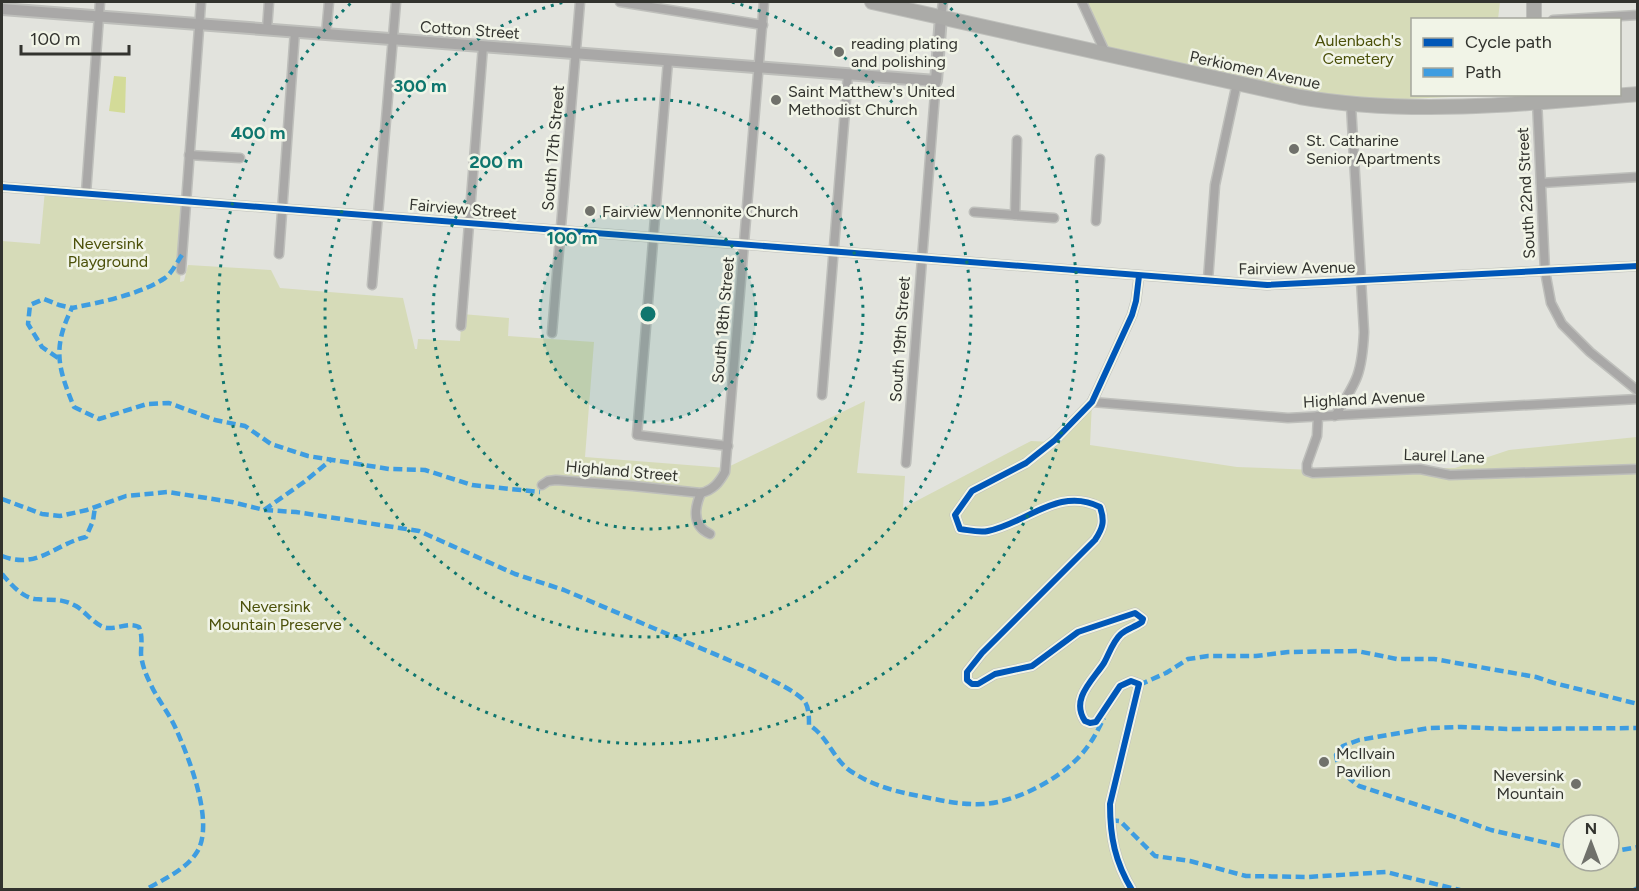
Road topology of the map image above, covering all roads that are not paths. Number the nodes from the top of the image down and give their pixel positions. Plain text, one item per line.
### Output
1 (100, 2) edge
2 (201, 2) edge
3 (269, 2) edge
4 (329, 2) edge
5 (396, 2) edge
6 (580, 2) edge
7 (620, 2) edge
8 (764, 2) edge
9 (872, 2) edge
10 (943, 2) edge
11 (1082, 2) edge
12 (1534, 2) edge
13 (2, 9) edge
14 (1638, 15) edge
15 (99, 16) junction
16 (941, 17) junction
17 (1534, 18) edge
18 (1609, 18) edge
19 (199, 24) junction
20 (763, 25) junction
21 (267, 29) junction
22 (295, 32) junction
23 (326, 34) junction
24 (392, 39) junction
25 (483, 46) junction
26 (576, 53) junction
27 (1106, 54) junction
28 (668, 61) junction
29 (759, 68) junction
30 (848, 75) junction
31 (936, 81) junction
32 (1237, 83) junction
33 (1638, 94) edge
34 (1621, 95) edge
35 (1587, 96) edge
36 (1537, 98) edge
37 (1351, 105) junction
38 (1017, 140) dead end
39 (189, 155) junction
40 (240, 158) dead end
41 (1100, 159) dead end
42 (1638, 177) edge
43 (1541, 183) junction
44 (2, 187) edge
45 (86, 193) junction
46 (186, 201) junction
47 (282, 208) junction
48 (974, 212) dead end
49 (1015, 215) junction
50 (378, 216) junction
51 (1054, 218) dead end
52 (1095, 221) dead end
53 (470, 223) junction
54 (561, 230) junction
55 (653, 238) junction
56 (744, 245) junction
57 (833, 252) junction
58 (279, 254) dead end
59 (921, 259) junction
60 (1638, 266) edge
61 (181, 270) dead end
62 (1545, 271) junction
63 (1139, 276) junction
64 (1208, 280) junction
65 (1361, 280) junction
66 (372, 285) dead end
67 (461, 326) dead end
68 (552, 333) dead end
69 (1638, 390) edge
70 (822, 395) dead end
71 (1638, 399) edge
72 (1092, 402) junction
73 (1335, 416) junction
74 (1318, 417) junction
75 (728, 446) junction
76 (906, 463) dead end
77 (1638, 469) edge
78 (542, 485) dead end
79 (705, 492) junction
80 (710, 534) dead end
81 (1132, 890) edge

1 - 15 street
2 - 19 street
3 - 21 street
4 - 23 street
5 - 24 street
6 - 26 street, South 17th Street
7 - 20 street
8 - 20 street, South 18th Street
9 - 16 main road, Perkiomen Avenue
10 - 16 street, South 19th Street
11 - 27 street
12 - 17 main road
13 - 15 street, Cotton Street
14 - 18 street
15 - 19 street, Cotton Street
15 - 45 street
16 - 27 main road, Perkiomen Avenue
16 - 31 street, South 19th Street
19 - 21 street, Cotton Street
19 - 39 street
20 - 29 street, South 18th Street
21 - 22 street, Cotton Street
22 - 23 street, Cotton Street
22 - 47 street
23 - 24 street, Cotton Street
24 - 25 street, Cotton Street
24 - 50 street
25 - 26 street, Cotton Street
25 - 53 street
26 - 28 street, Cotton Street
26 - 54 street, South 17th Street
27 - 32 main road, Perkiomen Avenue
28 - 29 street, Cotton Street
28 - 55 street
29 - 30 street, Cotton Street
29 - 56 street, South 18th Street
30 - 31 street, Cotton Street
30 - 57 street
31 - 59 street, South 19th Street
32 - 37 main road, Perkiomen Avenue
32 - 64 street
33 - 34 main road, Perkiomen Avenue
35 - 36 main road, Perkiomen Avenue
36 - 37 main road, Perkiomen Avenue
36 - 43 street, South 22nd Street
37 - 65 street
38 - 49 street
39 - 40 street
39 - 46 street
41 - 52 street
42 - 43 street
43 - 62 street, South 22nd Street
44 - 45 street, Fairview Street
45 - 46 street, Fairview Street
46 - 47 street, Fairview Street
46 - 61 street
47 - 50 street, Fairview Street
47 - 58 street
48 - 49 street
49 - 51 street
50 - 53 street, Fairview Street
50 - 66 street
53 - 54 street, Fairview Street
53 - 67 street
54 - 55 street, Fairview Street
54 - 68 street, South 17th Street
55 - 56 street, Fairview Street
55 - 75 street
56 - 57 street, Fairview Street
56 - 75 street, South 18th Street
57 - 59 street, Fairview Street
57 - 70 street
59 - 63 street, Fairview Avenue
59 - 76 street, South 19th Street
60 - 62 street, Fairview Avenue
62 - 65 street, Fairview Avenue
62 - 69 street, South 22nd Street
63 - 64 street, Fairview Avenue
63 - 72 street
64 - 65 street, Fairview Avenue
65 - 73 street
71 - 73 street, Highland Avenue
72 - 74 street, Highland Avenue
72 - 81 street
73 - 74 street, Highland Avenue
74 - 77 street, Laurel Lane
75 - 79 street, South 18th Street
78 - 79 street, Highland Street
79 - 80 street

